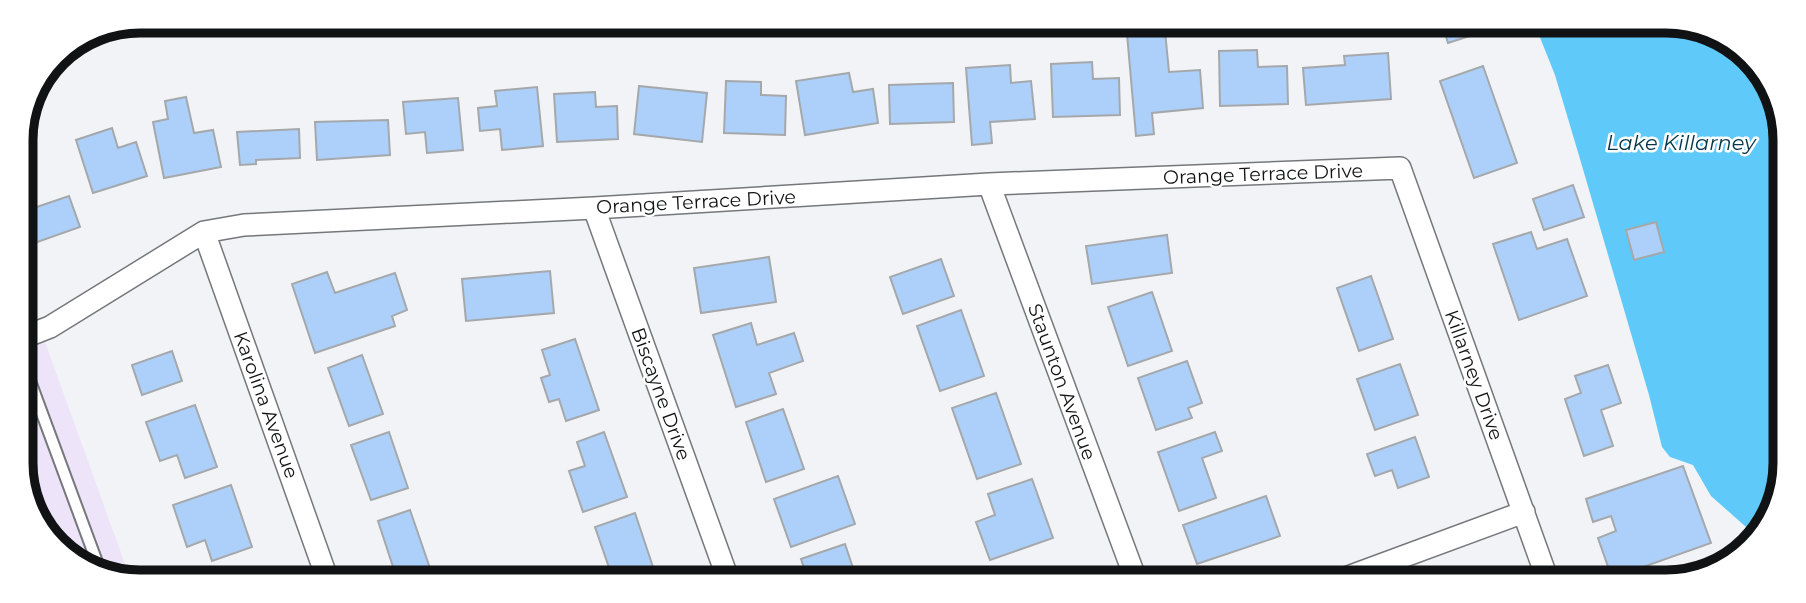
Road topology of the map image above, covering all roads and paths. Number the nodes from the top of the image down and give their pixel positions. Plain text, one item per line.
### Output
1 (1400, 168) joint
2 (989, 184) junction
3 (594, 208) junction
4 (204, 232) junction
5 (33, 334) edge
6 (33, 389) edge
7 (1524, 512) junction
8 (96, 560) edge
9 (324, 570) edge
10 (725, 570) edge
11 (1132, 570) edge
12 (1367, 570) edge
13 (1544, 570) edge

1 - 2 street, Orange Terrace Drive
1 - 7 street, Killarney Drive
2 - 3 street, Orange Terrace Drive
2 - 11 street, Staunton Avenue
3 - 4 street, Orange Terrace Drive
3 - 10 street, Biscayne Drive
4 - 5 street, Orange Terrace Drive
4 - 9 street, Karolina Avenue
6 - 8 lane
7 - 12 street
7 - 13 street, Killarney Drive

